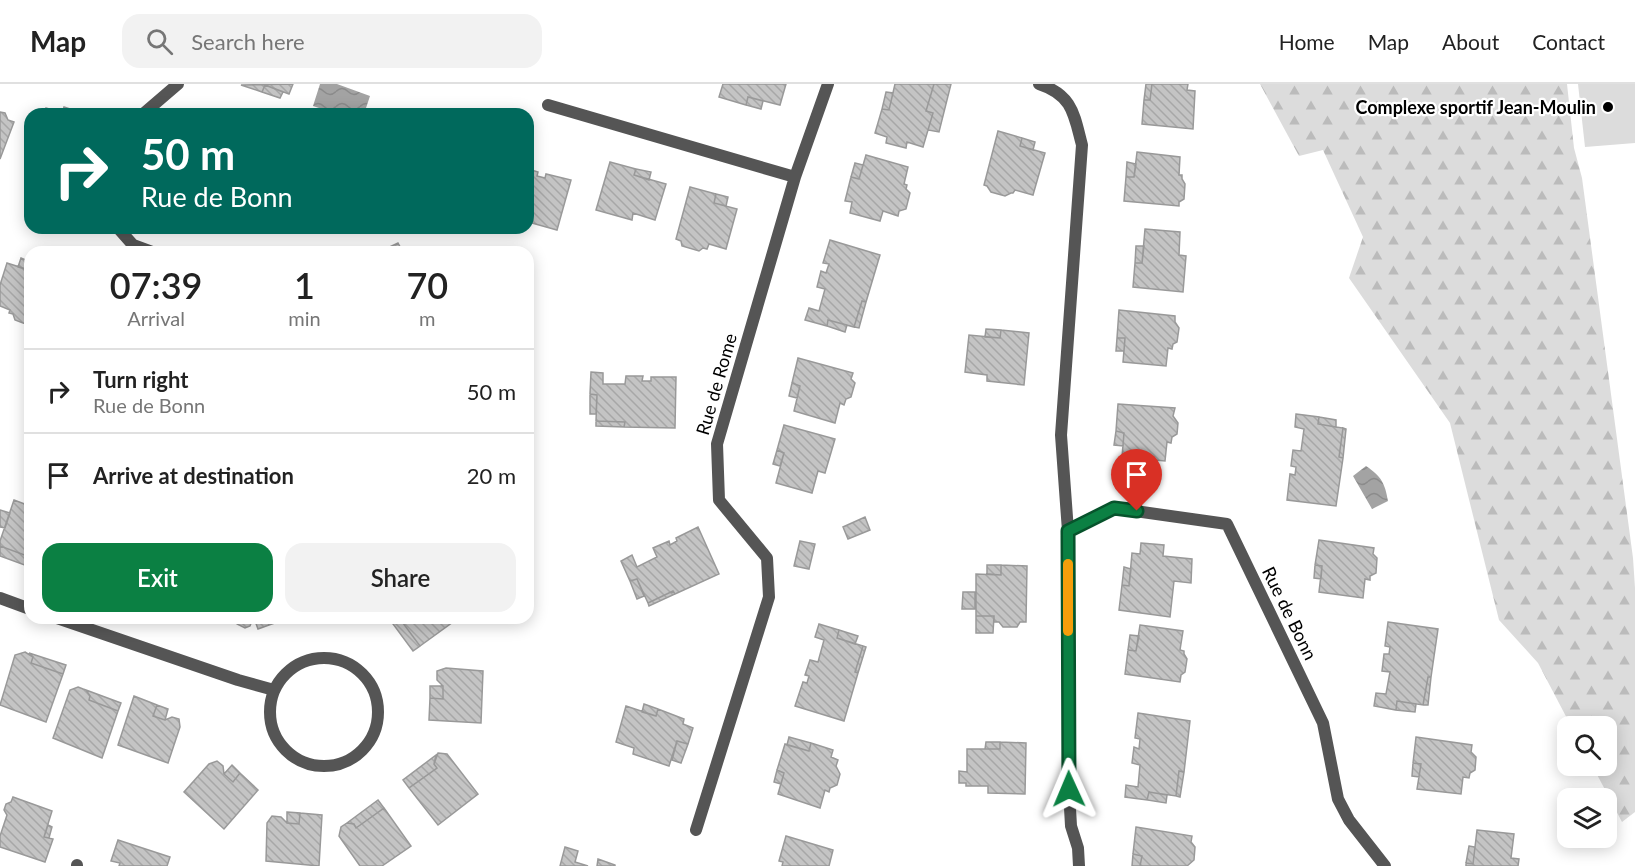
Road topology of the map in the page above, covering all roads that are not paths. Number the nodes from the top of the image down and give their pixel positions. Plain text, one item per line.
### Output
1 (178, 84) edge
2 (828, 84) edge
3 (1039, 84) edge
4 (548, 105) dead end
5 (150, 108) edge
6 (795, 177) junction
7 (123, 234) edge
8 (136, 246) edge
9 (1068, 531) junction
10 (0, 598) edge
11 (24, 607) edge
12 (75, 624) edge
13 (274, 690) junction
14 (696, 830) dead end
15 (1079, 866) edge
16 (1385, 866) edge

1 - 5 street
2 - 6 street, Rue de Rome
3 - 9 street
4 - 6 street
6 - 14 street, Rue de Rome
7 - 8 street
9 - 15 street
9 - 16 street, Rue de Bonn
10 - 11 street
12 - 13 street
13 - 13 street

